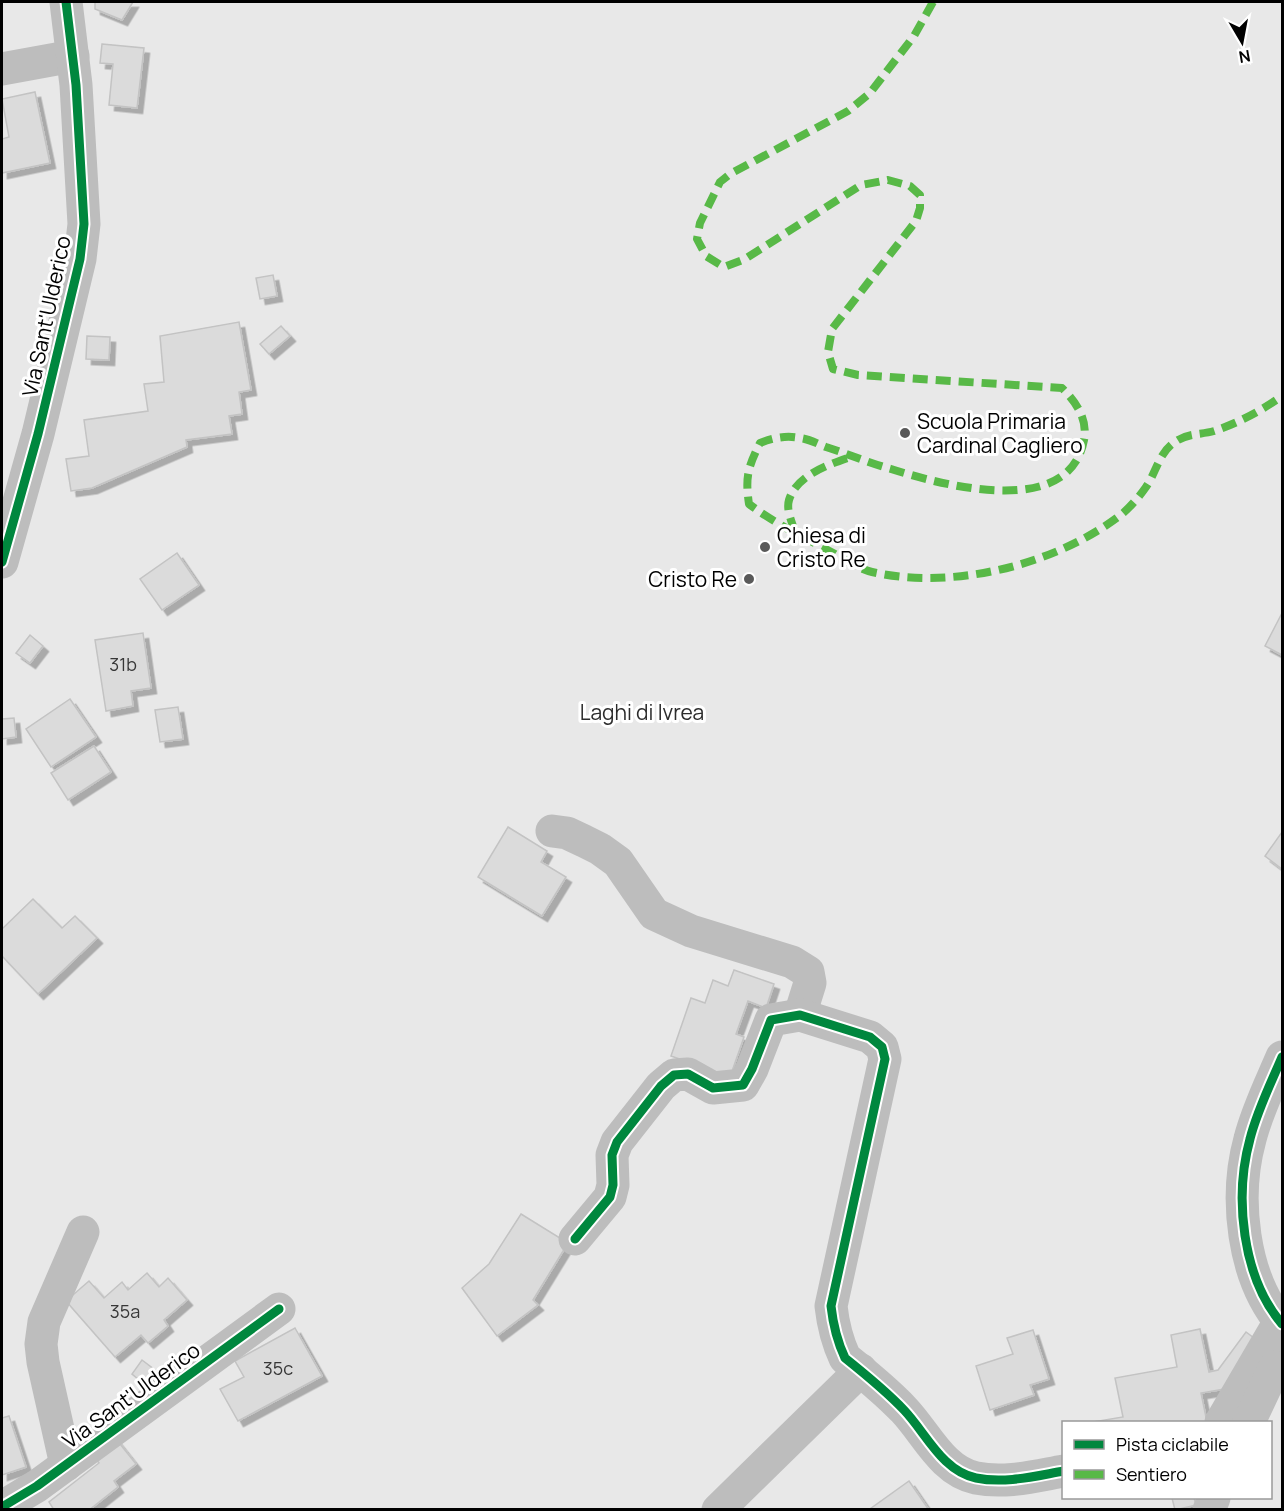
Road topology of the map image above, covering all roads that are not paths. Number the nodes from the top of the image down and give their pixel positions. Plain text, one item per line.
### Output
1 (66, 2) edge
2 (73, 56) junction
3 (2, 69) edge
4 (2, 562) edge
5 (552, 831) dead end
6 (800, 1015) junction
7 (1282, 1057) edge
8 (83, 1232) dead end
9 (575, 1239) dead end
10 (279, 1310) dead end
11 (1282, 1332) edge
12 (861, 1370) junction
13 (1222, 1421) edge
14 (1250, 1421) edge
15 (66, 1465) junction
16 (1062, 1471) edge
17 (2, 1507) edge
18 (718, 1509) edge

1 - 2 street, Via Sant'Ulderico
2 - 3 street
2 - 4 street, Via Sant'Ulderico
5 - 6 street
6 - 9 street
6 - 12 street
7 - 11 street
8 - 15 street, Via Sant'Ulderico
10 - 15 street, Via Sant'Ulderico
11 - 13 street
11 - 14 street
12 - 16 street
12 - 18 street
15 - 17 street, Via Sant'Ulderico

